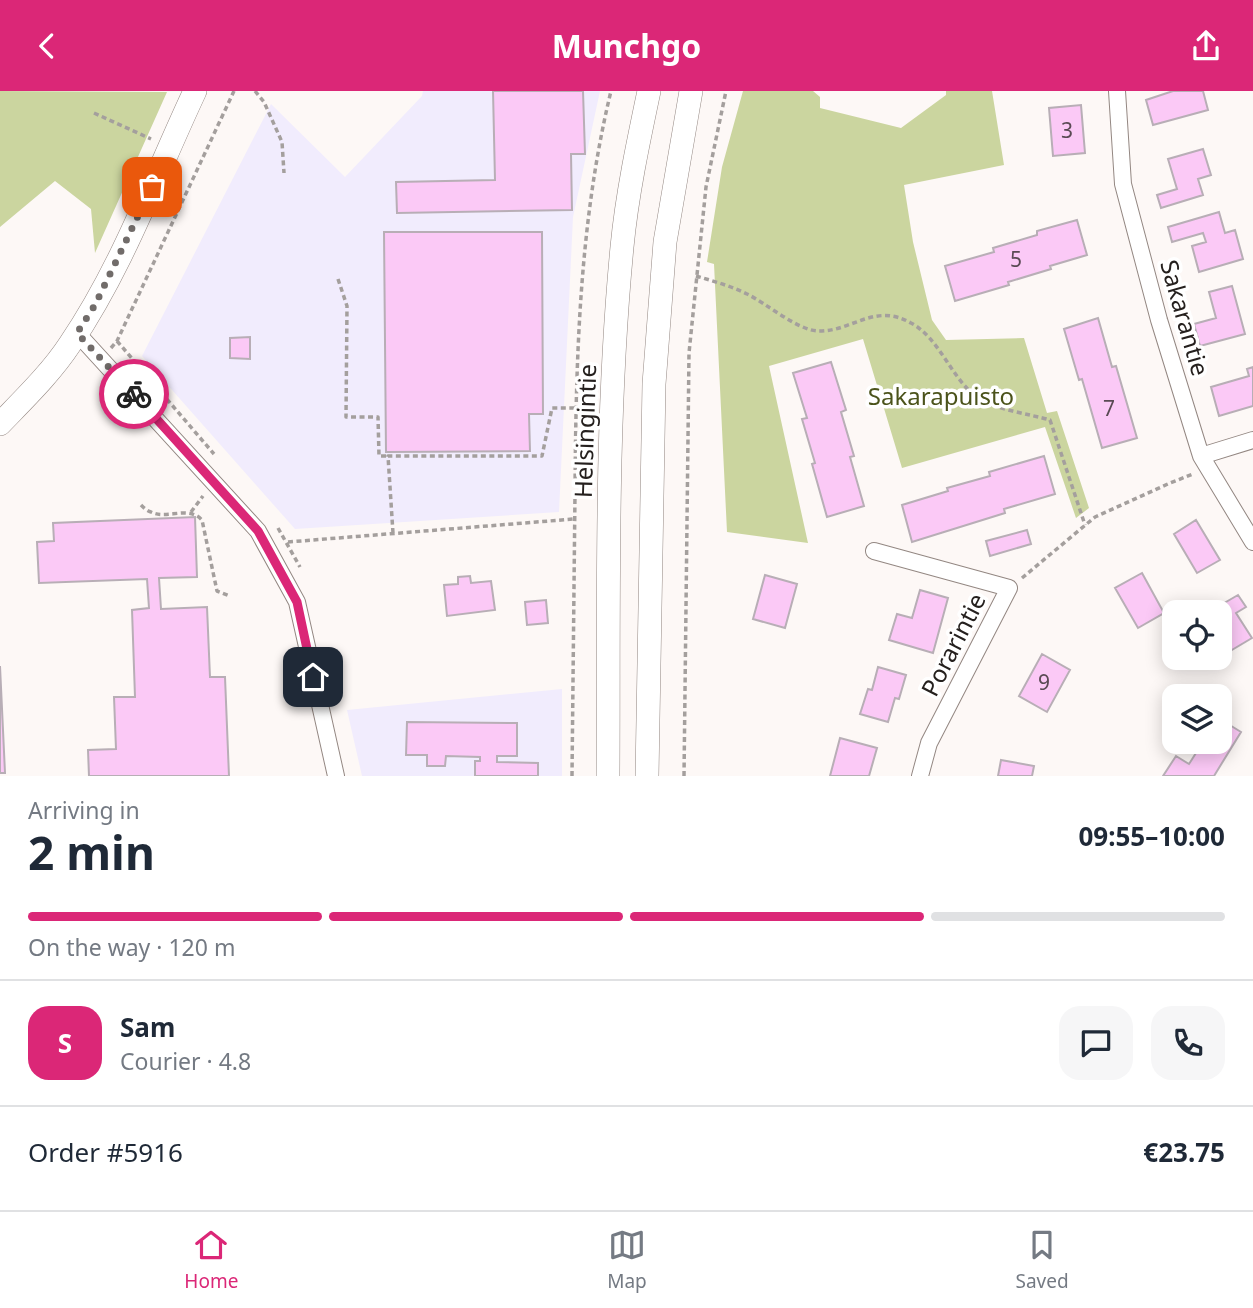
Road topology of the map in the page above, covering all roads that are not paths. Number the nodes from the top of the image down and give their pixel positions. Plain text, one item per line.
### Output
1 (195, 91) edge
2 (649, 91) edge
3 (691, 91) edge
4 (1117, 91) edge
5 (77, 333) junction
6 (0, 424) edge
7 (1253, 440) edge
8 (1204, 462) junction
9 (1253, 542) edge
10 (874, 551) dead end
11 (336, 776) edge
12 (608, 776) edge
13 (647, 776) edge
14 (920, 776) edge

1 - 5 main road
2 - 12 main road, Helsingintie
3 - 13 main road
4 - 8 street, Sakarantie
5 - 6 main road
5 - 11 street
7 - 8 street
8 - 9 street, Sakarantie
10 - 14 street, Porarintie

